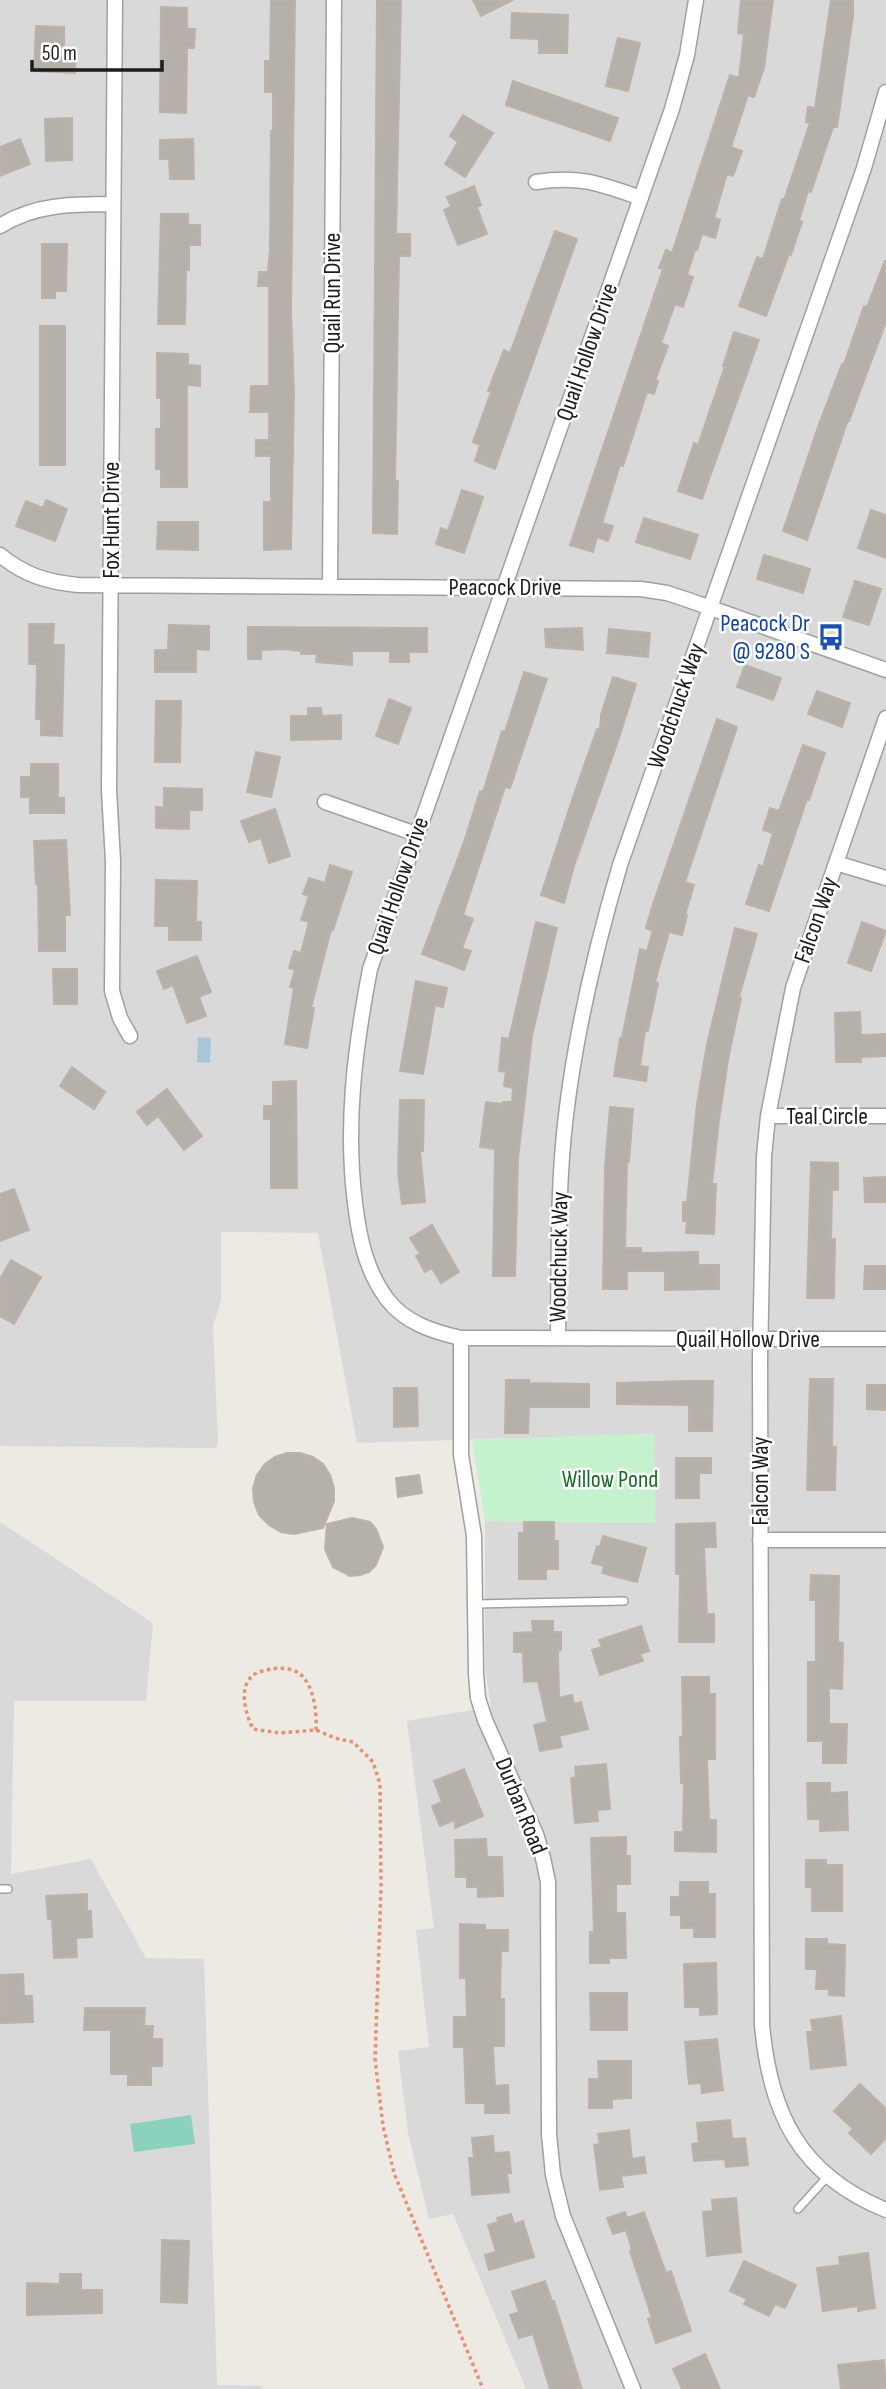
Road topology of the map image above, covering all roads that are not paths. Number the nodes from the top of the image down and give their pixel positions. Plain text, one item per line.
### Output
1 (114, 0) edge
2 (334, 0) edge
3 (696, 0) edge
4 (886, 92) edge
5 (536, 182) dead end
6 (641, 198) junction
7 (113, 204) junction
8 (0, 226) edge
9 (0, 555) edge
10 (111, 585) junction
11 (330, 586) junction
12 (503, 587) junction
13 (711, 609) junction
14 (886, 670) edge
15 (886, 718) edge
16 (324, 802) dead end
17 (416, 834) junction
18 (836, 863) junction
19 (886, 878) edge
20 (130, 1036) dead end
21 (768, 1116) junction
22 (886, 1116) edge
23 (461, 1338) junction
24 (558, 1338) junction
25 (761, 1338) junction
26 (886, 1339) edge
27 (760, 1539) junction
28 (886, 1540) edge
29 (624, 1601) dead end
30 (475, 1604) junction
31 (828, 2176) junction
32 (798, 2209) dead end
33 (886, 2210) edge
34 (633, 2389) edge

1 - 7 street, Fox Hunt Drive
2 - 11 street, Quail Run Drive
3 - 6 street, Quail Hollow Drive
4 - 13 street, Woodchuck Way
5 - 6 street
6 - 12 street, Quail Hollow Drive
7 - 8 street
7 - 10 street, Fox Hunt Drive
9 - 10 street, Peacock Drive
10 - 11 street, Peacock Drive
10 - 20 street, Fox Hunt Drive
11 - 12 street, Peacock Drive
12 - 13 street, Peacock Drive
12 - 17 street, Quail Hollow Drive
13 - 14 street, Peacock Drive
13 - 24 street, Woodchuck Way
15 - 18 street, Falcon Way
16 - 17 street
17 - 23 street, Quail Hollow Drive
18 - 19 street
18 - 21 street, Falcon Way
21 - 22 street, Teal Circle
21 - 25 street, Falcon Way
23 - 24 street, Quail Hollow Drive
23 - 30 street, Durban Road
24 - 25 street, Quail Hollow Drive
25 - 26 street, Quail Hollow Drive
25 - 27 street, Falcon Way
27 - 28 street
27 - 31 street, Falcon Way
29 - 30 lane
30 - 34 street, Durban Road
31 - 32 lane
31 - 33 street, Falcon Way

